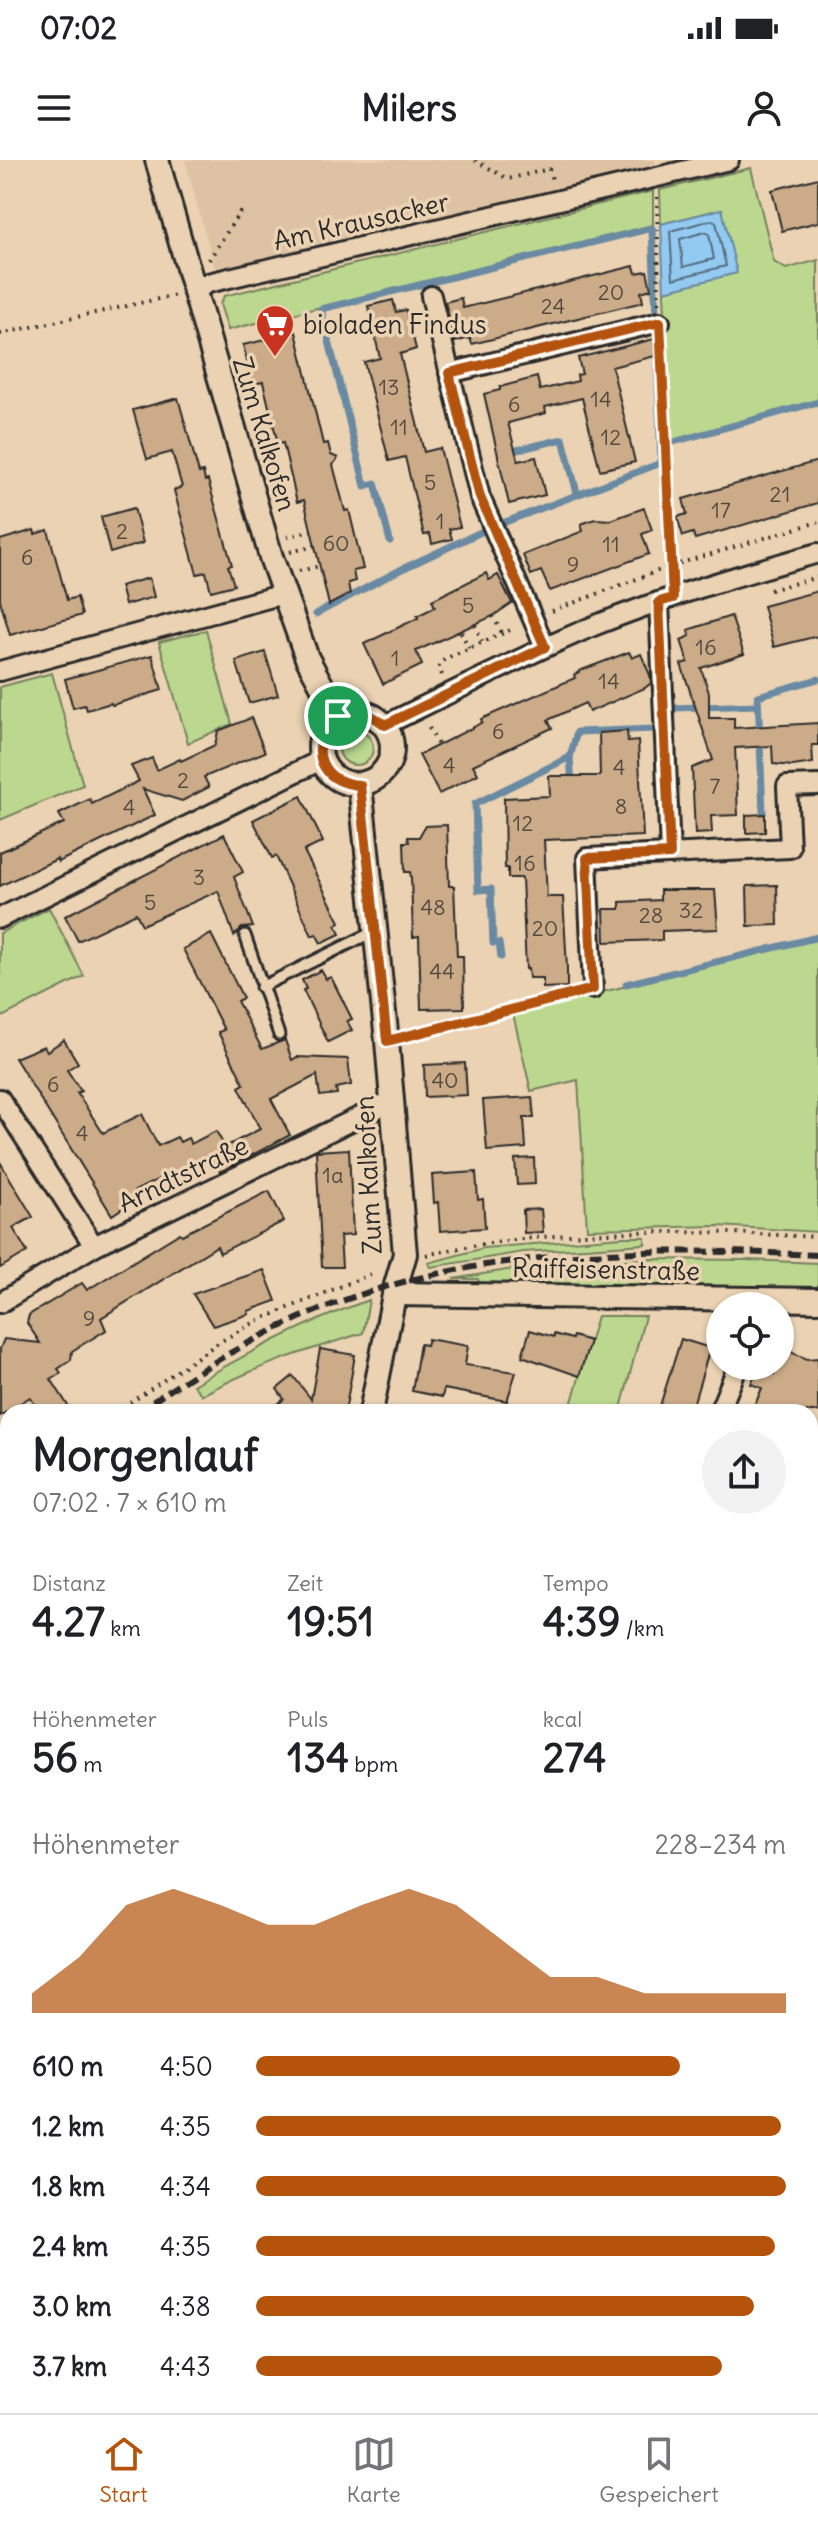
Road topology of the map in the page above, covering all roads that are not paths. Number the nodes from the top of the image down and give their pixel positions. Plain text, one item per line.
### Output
1 (157, 160) edge
2 (729, 160) edge
3 (194, 291) junction
4 (431, 296) dead end
5 (660, 322) road end
6 (449, 373) junction
7 (818, 553) edge
8 (283, 594) junction
9 (666, 600) junction
10 (545, 647) junction
11 (0, 671) edge
12 (338, 716) junction
13 (385, 725) junction
14 (321, 760) junction
15 (360, 785) junction
16 (818, 785) edge
17 (670, 854) junction
18 (0, 918) edge
19 (375, 931) junction
20 (245, 935) dead end
21 (261, 987) junction
22 (593, 989) road end
23 (279, 1035) dead end
24 (0, 1099) edge
25 (392, 1101) junction
26 (94, 1246) junction
27 (394, 1294) junction
28 (818, 1300) edge
29 (0, 1303) edge
30 (732, 1380) edge
31 (373, 1404) edge
32 (722, 1404) edge

1 - 3 street, Zum Kalkofen
2 - 3 street, Am Krausacker
3 - 8 street, Zum Kalkofen
4 - 6 street
5 - 6 street
6 - 10 street
7 - 9 street
8 - 11 street
8 - 12 street, Zum Kalkofen
9 - 10 street
9 - 17 street
10 - 13 street
12 - 13 street
12 - 14 street
13 - 15 street
14 - 15 street
14 - 18 street
15 - 19 street, Zum Kalkofen
16 - 17 street
17 - 22 street
19 - 21 lane
19 - 25 street, Zum Kalkofen
20 - 21 lane
21 - 23 lane
24 - 26 street
25 - 26 street, Arndtstraße
25 - 27 street, Zum Kalkofen
26 - 29 street, Arndtstraße
27 - 28 street, Raiffeisenstraße
27 - 31 street, Zum Kalkofen
30 - 32 street

